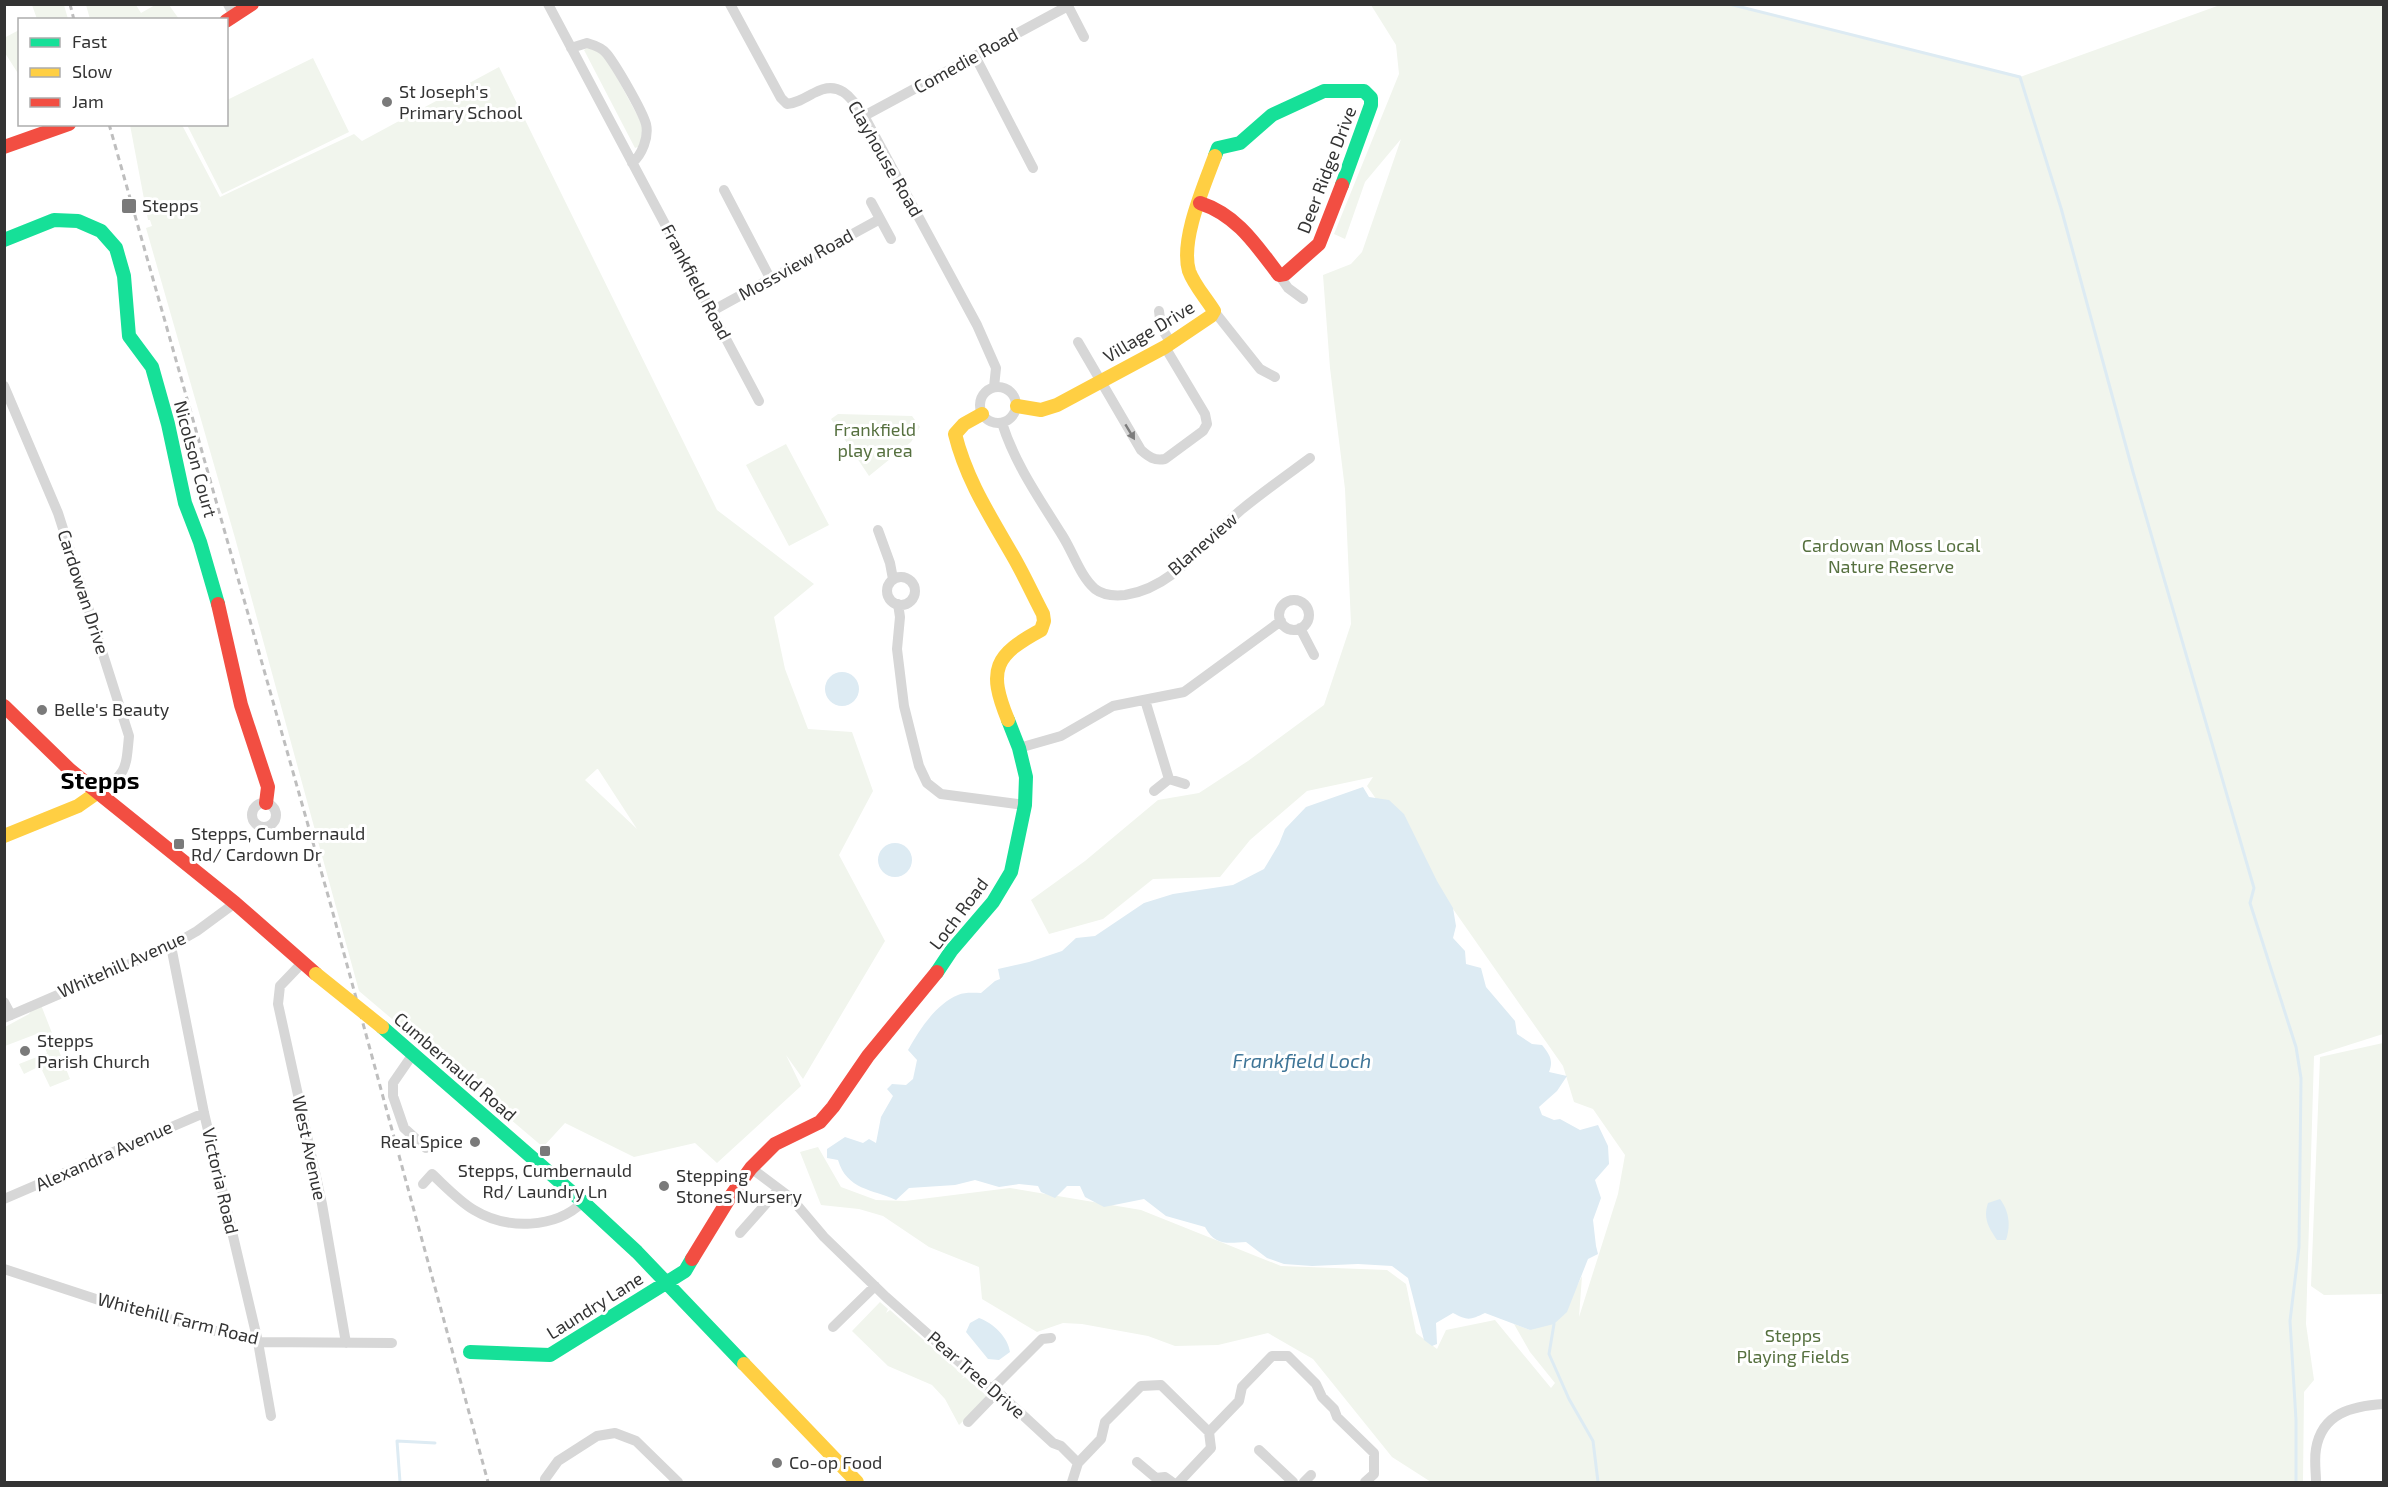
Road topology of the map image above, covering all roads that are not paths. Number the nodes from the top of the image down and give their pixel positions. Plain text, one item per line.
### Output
1 (252, 4) edge
2 (548, 4) edge
3 (730, 4) edge
4 (1067, 5) edge
5 (229, 14) edge
6 (1084, 37) dead end
7 (571, 48) junction
8 (975, 56) junction
9 (1367, 94) joint
10 (864, 116) junction
11 (63, 126) edge
12 (4, 147) edge
13 (632, 163) junction
14 (1033, 168) dead end
15 (724, 190) dead end
16 (871, 202) dead end
17 (1200, 203) junction
18 (880, 219) junction
19 (891, 239) dead end
20 (4, 240) edge
21 (1279, 275) junction
22 (770, 278) junction
23 (1303, 299) dead end
24 (1214, 310) junction
25 (712, 311) junction
26 (1159, 311) dead end
27 (1078, 342) dead end
28 (1168, 345) junction
29 (1275, 376) dead end
30 (1100, 382) junction
31 (994, 387) junction
32 (6, 394) edge
33 (759, 401) dead end
34 (1017, 406) junction
35 (982, 414) junction
36 (1002, 423) junction
37 (1310, 458) dead end
38 (878, 530) dead end
39 (893, 579) junction
40 (898, 604) junction
41 (1281, 621) junction
42 (1300, 628) junction
43 (1314, 656) dead end
44 (1145, 700) junction
45 (4, 706) edge
46 (1019, 748) junction
47 (1169, 778) junction
48 (1185, 784) dead end
49 (1154, 790) dead end
50 (98, 792) junction
51 (266, 803) dead end
52 (1025, 805) junction
53 (4, 836) edge
54 (235, 903) junction
55 (171, 946) junction
56 (303, 962) junction
57 (4, 1002) edge
58 (8, 1017) edge
59 (413, 1054) junction
60 (204, 1113) junction
61 (426, 1148) dead end
62 (751, 1168) junction
63 (423, 1184) dead end
64 (779, 1189) junction
65 (4, 1199) edge
66 (583, 1202) junction
67 (740, 1233) dead end
68 (4, 1269) edge
69 (666, 1283) junction
70 (875, 1286) junction
71 (833, 1327) dead end
72 (1052, 1338) dead end
73 (258, 1342) junction
74 (346, 1343) junction
75 (392, 1343) dead end
76 (470, 1352) dead end
77 (994, 1391) junction
78 (2384, 1404) edge
79 (271, 1416) dead end
80 (968, 1422) dead end
81 (1209, 1432) junction
82 (1259, 1450) dead end
83 (1137, 1462) dead end
84 (1078, 1463) junction
85 (545, 1482) edge
86 (678, 1482) edge
87 (857, 1482) edge
88 (1072, 1482) edge
89 (1172, 1482) edge
90 (1179, 1482) edge
91 (1293, 1482) edge
92 (1365, 1482) edge
93 (2316, 1482) edge

1 - 5 street
2 - 7 street, Frankfield Road
3 - 10 street, Clayhouse Road
4 - 6 street, Comedie Road
4 - 8 street, Comedie Road
7 - 13 street, Frankfield Road
7 - 13 street
8 - 10 street, Comedie Road
8 - 14 street
9 - 17 street, Village Drive
9 - 21 street, Deer Ridge Drive
10 - 31 street, Clayhouse Road
11 - 12 street
13 - 25 street, Frankfield Road
15 - 22 street
16 - 18 street
17 - 21 street
17 - 24 street, Village Drive
18 - 19 street
18 - 22 street, Mossview Road
20 - 51 street, Nicolson Court
21 - 23 street
22 - 25 street, Mossview Road
24 - 28 street, Village Drive
24 - 29 street
25 - 33 street, Frankfield Road
26 - 28 street
27 - 30 street
28 - 30 street, Village Drive
30 -> 28 street
30 - 34 street, Village Drive
31 - 34 street
31 - 35 street
32 - 50 street, Cardowan Drive
34 - 36 street
35 - 36 street
35 - 46 street, Loch Road
36 - 37 street, Blaneview
38 - 39 street
39 - 40 street
39 - 40 street
40 - 52 street
41 - 42 street
41 - 42 street
41 - 44 street
42 - 43 street
44 - 46 street
44 - 47 street
45 - 50 street, Cumbernauld Road
46 - 52 street, Loch Road
47 - 48 street
47 - 49 street
50 - 53 street
50 - 54 street, Cumbernauld Road
52 - 62 street, Loch Road
54 - 55 street, Whitehill Avenue
54 - 56 street, Cumbernauld Road
55 - 58 street, Whitehill Avenue
55 - 60 street, Victoria Road
56 - 59 street, Cumbernauld Road, bridge
56 - 74 street, West Avenue
57 - 58 street
59 - 61 street
59 - 66 street, Cumbernauld Road
60 - 65 street, Alexandra Avenue
60 - 73 street, Victoria Road
62 - 64 street, Pear Tree Drive
62 - 69 street, Loch Road
63 - 66 street
64 - 67 street
64 - 70 street, Pear Tree Drive
66 - 69 street, Cumbernauld Road
68 - 73 street, Whitehill Farm Road
69 - 76 street, Laundry Lane
69 - 87 street, Cumbernauld Road
70 - 71 street
70 - 77 street, Pear Tree Drive
72 - 77 street
73 - 74 street, Whitehill Farm Road
73 - 79 street, Victoria Road
74 - 75 street, Whitehill Farm Road
77 - 80 street
77 - 84 street, Pear Tree Drive
78 - 93 street
81 - 84 street
81 - 90 street
81 - 92 street
82 - 91 street
83 - 89 street
84 - 88 street
85 - 86 street

